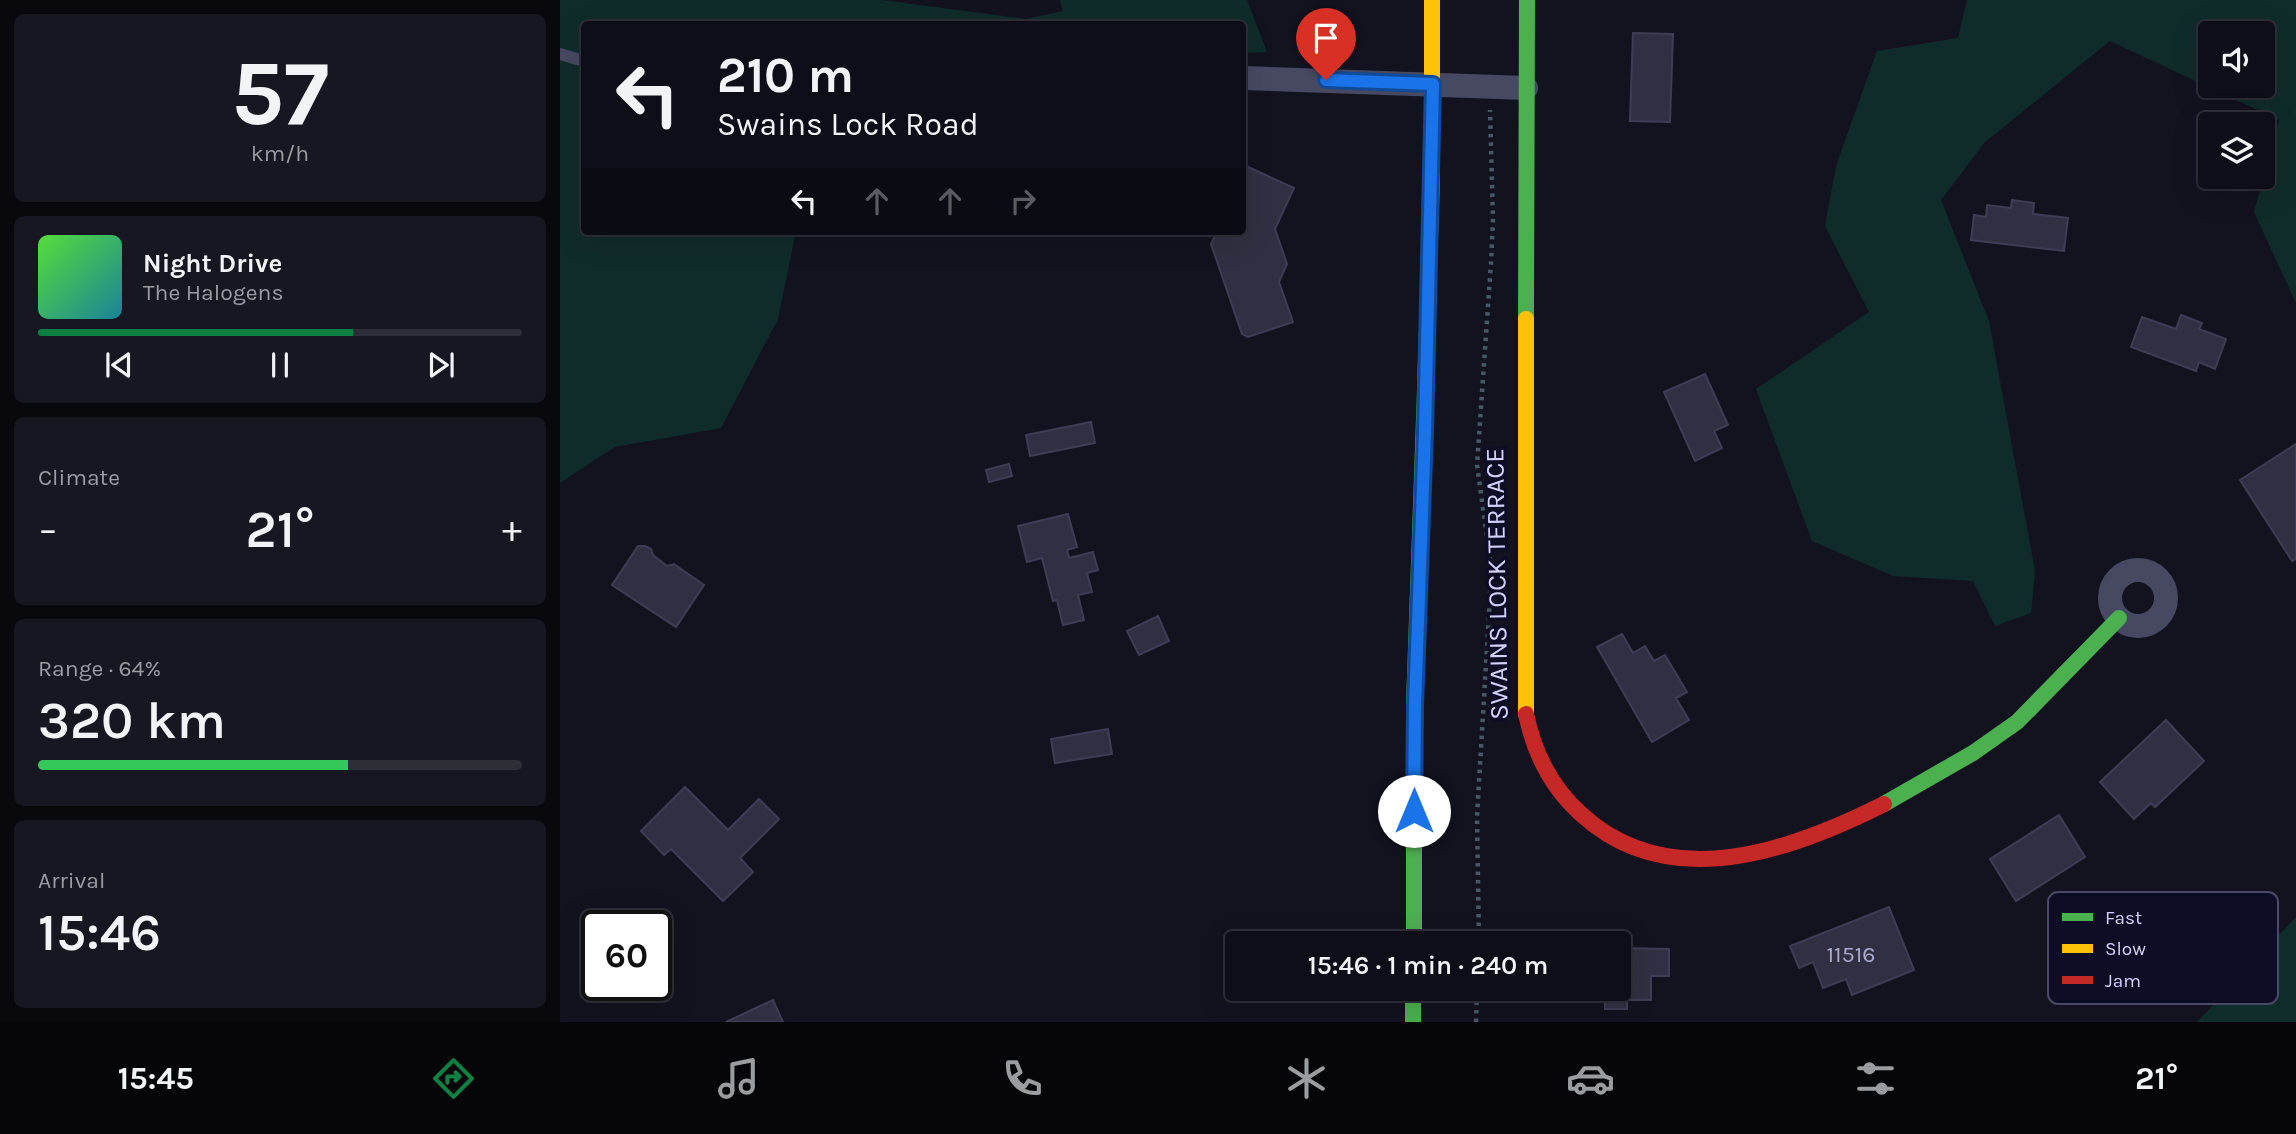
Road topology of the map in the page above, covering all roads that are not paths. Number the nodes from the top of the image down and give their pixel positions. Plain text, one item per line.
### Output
1 (1432, 0) edge
2 (1527, 0) edge
3 (560, 54) edge
4 (581, 60) edge
5 (1246, 78) edge
6 (1433, 84) junction
7 (1526, 88) junction
8 (2119, 618) dead end
9 (1413, 931) edge
10 (1413, 1001) edge
11 (1413, 1022) edge

1 - 6 street
2 - 7 street, SWAINS LOCK TERRACE
3 - 4 lane
5 - 6 street
6 - 7 street
6 - 9 street
7 - 8 street, SWAINS LOCK TERRACE
10 - 11 street

